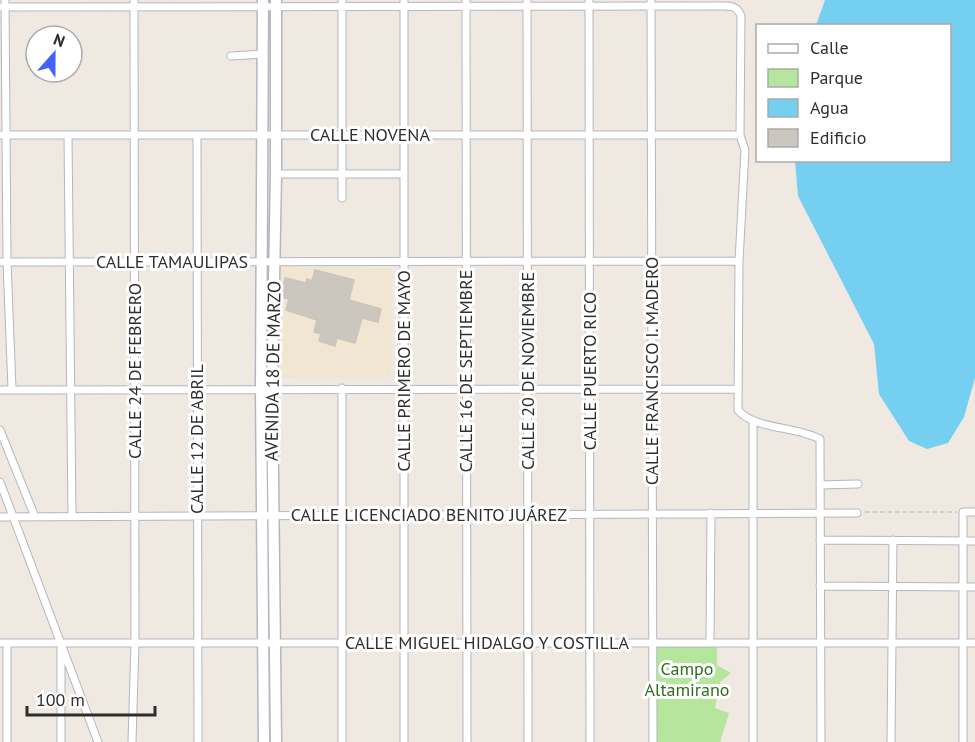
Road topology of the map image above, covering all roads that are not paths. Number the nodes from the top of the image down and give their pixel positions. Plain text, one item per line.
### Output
1 (134, 3) edge
2 (263, 3) edge
3 (342, 3) edge
4 (404, 3) edge
5 (466, 3) edge
6 (527, 3) edge
7 (590, 3) edge
8 (651, 3) edge
9 (719, 3) edge
10 (3, 4) edge
11 (276, 4) edge
12 (263, 54) junction
13 (231, 56) dead end
14 (3, 135) edge
15 (68, 135) junction
16 (134, 135) junction
17 (196, 135) junction
18 (263, 135) junction
19 (275, 135) junction
20 (342, 135) junction
21 (404, 135) junction
22 (466, 135) junction
23 (527, 135) junction
24 (590, 135) junction
25 (651, 135) junction
26 (740, 135) junction
27 (342, 173) junction
28 (276, 174) junction
29 (404, 174) junction
30 (342, 198) dead end
31 (590, 261) junction
32 (652, 261) junction
33 (739, 261) junction
34 (4, 262) edge
35 (134, 262) junction
36 (196, 262) junction
37 (261, 262) junction
38 (275, 262) junction
39 (404, 262) junction
40 (466, 262) junction
41 (527, 262) junction
42 (69, 263) junction
43 (12, 388) junction
44 (71, 388) junction
45 (135, 388) junction
46 (196, 388) junction
47 (267, 388) junction
48 (342, 388) junction
49 (404, 388) junction
50 (466, 388) junction
51 (528, 388) junction
52 (590, 388) junction
53 (652, 388) junction
54 (738, 389) junction
55 (0, 390) edge
56 (753, 423) junction
57 (0, 430) edge
58 (0, 482) edge
59 (858, 484) dead end
60 (820, 485) junction
61 (975, 512) edge
62 (711, 513) junction
63 (751, 513) junction
64 (820, 513) junction
65 (858, 513) road end
66 (528, 514) junction
67 (590, 514) junction
68 (652, 514) junction
69 (342, 515) junction
70 (404, 515) junction
71 (466, 515) junction
72 (135, 516) junction
73 (196, 516) junction
74 (268, 516) junction
75 (0, 517) edge
76 (15, 517) junction
77 (35, 517) junction
78 (72, 517) junction
79 (820, 540) junction
80 (893, 540) junction
81 (964, 541) junction
82 (975, 541) edge
83 (820, 586) junction
84 (893, 586) junction
85 (964, 587) junction
86 (975, 587) edge
87 (276, 642) junction
88 (4, 643) edge
89 (61, 643) junction
90 (135, 643) junction
91 (196, 643) junction
92 (264, 643) junction
93 (342, 643) junction
94 (404, 643) junction
95 (467, 643) junction
96 (528, 643) junction
97 (590, 643) junction
98 (652, 643) junction
99 (710, 643) junction
100 (752, 643) junction
101 (820, 643) junction
102 (892, 643) junction
103 (963, 643) junction
104 (975, 643) edge
105 (7, 742) edge
106 (61, 742) edge
107 (98, 742) edge
108 (132, 742) edge
109 (198, 742) edge
110 (264, 742) edge
111 (276, 742) edge
112 (342, 742) edge
113 (404, 742) edge
114 (467, 742) edge
115 (528, 742) edge
116 (590, 742) edge
117 (653, 742) edge
118 (753, 742) edge
119 (820, 742) edge
120 (891, 742) edge
121 (963, 742) edge

1 - 2 street
1 - 10 street
1 - 16 street, CALLE 24 DE FEBRERO
2 - 11 street
2 - 12 street, AVENIDA 18 DE MARZO
3 - 4 street
3 - 11 street
3 - 20 street
4 - 5 street
4 - 21 street, CALLE PRIMERO DE MAYO
5 - 6 street
5 - 22 street, CALLE 16 DE SEPTIEMBRE
6 - 7 street
6 - 23 street, CALLE 20 DE NOVIEMBRE
7 - 8 street
7 - 24 street, CALLE PUERTO RICO
8 - 9 street
8 - 25 street, CALLE FRANCISCO I. MADERO
9 - 26 street
10 - 14 street
11 - 19 street, AVENIDA 18 DE MARZO
12 - 13 street
12 - 18 street, AVENIDA 18 DE MARZO
14 - 15 street, CALLE NOVENA
14 - 34 street
15 - 16 street, CALLE NOVENA
15 - 42 street
16 - 17 street, CALLE NOVENA
16 - 35 street, CALLE 24 DE FEBRERO
17 - 18 street, CALLE NOVENA
17 - 36 street, CALLE 12 DE ABRIL
18 - 19 street, CALLE NOVENA
18 - 37 street, AVENIDA 18 DE MARZO
19 - 20 street, CALLE NOVENA
19 - 28 street, AVENIDA 18 DE MARZO
20 - 21 street, CALLE NOVENA
20 - 27 street
21 - 22 street, CALLE NOVENA
21 - 29 street, CALLE PRIMERO DE MAYO
22 - 23 street, CALLE NOVENA
22 - 40 street, CALLE 16 DE SEPTIEMBRE
23 - 24 street, CALLE NOVENA
23 - 41 street, CALLE 20 DE NOVIEMBRE
24 - 25 street, CALLE NOVENA
24 - 31 street, CALLE PUERTO RICO
25 - 26 street, CALLE NOVENA
25 - 32 street, CALLE FRANCISCO I. MADERO
26 - 33 street
27 - 28 street
27 - 29 street
27 - 30 street
28 - 38 street, AVENIDA 18 DE MARZO
29 - 39 street, CALLE PRIMERO DE MAYO
31 - 32 street, CALLE TAMAULIPAS
31 - 41 street, CALLE TAMAULIPAS
31 - 52 street, CALLE PUERTO RICO
32 - 33 street, CALLE TAMAULIPAS
32 - 53 street, CALLE FRANCISCO I. MADERO
33 - 54 street
34 - 42 street, CALLE TAMAULIPAS
34 - 43 street
35 - 36 street, CALLE TAMAULIPAS
35 - 42 street, CALLE TAMAULIPAS
35 - 45 street, CALLE 24 DE FEBRERO
36 - 37 street, CALLE TAMAULIPAS
36 - 46 street, CALLE 12 DE ABRIL
37 - 38 street, CALLE TAMAULIPAS
37 - 47 street, AVENIDA 18 DE MARZO
38 - 39 street, CALLE TAMAULIPAS
38 - 47 street, AVENIDA 18 DE MARZO
39 - 40 street, CALLE TAMAULIPAS
39 - 49 street, CALLE PRIMERO DE MAYO
40 - 41 street, CALLE TAMAULIPAS
40 - 50 street, CALLE 16 DE SEPTIEMBRE
41 - 51 street, CALLE 20 DE NOVIEMBRE
42 - 44 street
43 - 44 street
43 - 55 street
44 - 45 street
44 - 78 street
45 - 46 street
45 - 72 street, CALLE 24 DE FEBRERO
46 - 47 street
46 - 73 street, CALLE 12 DE ABRIL
47 - 48 street
47 - 74 street, AVENIDA 18 DE MARZO
48 - 49 street
48 - 69 street
49 - 50 street
49 - 70 street, CALLE PRIMERO DE MAYO
50 - 51 street
50 - 71 street, CALLE 16 DE SEPTIEMBRE
51 - 52 street
51 - 66 street, CALLE 20 DE NOVIEMBRE
52 - 53 street
52 - 67 street, CALLE PUERTO RICO
53 - 54 street
53 - 68 street, CALLE FRANCISCO I. MADERO
54 - 56 street
56 - 60 street
56 - 63 street
57 - 77 street
58 - 76 street
59 - 60 street
60 - 64 street
61 - 81 street
62 - 63 street, CALLE LICENCIADO BENITO JUÁREZ
62 - 68 street, CALLE LICENCIADO BENITO JUÁREZ
62 - 99 street
63 - 64 street, CALLE LICENCIADO BENITO JUÁREZ
63 - 100 street
64 - 65 street, CALLE LICENCIADO BENITO JUÁREZ
64 - 79 street
66 - 67 street, CALLE LICENCIADO BENITO JUÁREZ
66 - 71 street, CALLE LICENCIADO BENITO JUÁREZ
66 - 96 street, CALLE 20 DE NOVIEMBRE
67 - 68 street, CALLE LICENCIADO BENITO JUÁREZ
67 - 97 street, CALLE PUERTO RICO
68 - 98 street, CALLE FRANCISCO I. MADERO
69 - 70 street, CALLE LICENCIADO BENITO JUÁREZ
69 - 74 street, CALLE LICENCIADO BENITO JUÁREZ
69 - 93 street
70 - 71 street, CALLE LICENCIADO BENITO JUÁREZ
70 - 94 street, CALLE PRIMERO DE MAYO
71 - 95 street, CALLE 16 DE SEPTIEMBRE
72 - 73 street, CALLE LICENCIADO BENITO JUÁREZ
72 - 78 street, CALLE LICENCIADO BENITO JUÁREZ
72 - 90 street, CALLE 24 DE FEBRERO
73 - 74 street, CALLE LICENCIADO BENITO JUÁREZ
73 - 91 street, CALLE 12 DE ABRIL
74 - 87 street, AVENIDA 18 DE MARZO
74 - 92 street, AVENIDA 18 DE MARZO
75 - 76 street, CALLE LICENCIADO BENITO JUÁREZ
76 - 77 street, CALLE LICENCIADO BENITO JUÁREZ
76 - 89 street
77 - 78 street, CALLE LICENCIADO BENITO JUÁREZ
79 - 80 street
79 - 83 street
80 - 81 street
80 - 84 street
81 - 82 street
81 - 85 street
83 - 84 street
83 - 101 street
84 - 85 street
84 - 102 street
85 - 86 street
85 - 103 street
87 - 92 street, CALLE MIGUEL HIDALGO Y COSTILLA
87 - 93 street, CALLE MIGUEL HIDALGO Y COSTILLA
87 - 111 street, AVENIDA 18 DE MARZO
88 - 89 street, CALLE MIGUEL HIDALGO Y COSTILLA
88 - 105 street
89 - 90 street, CALLE MIGUEL HIDALGO Y COSTILLA
89 - 106 street
89 - 107 street
90 - 91 street, CALLE MIGUEL HIDALGO Y COSTILLA
90 - 108 street, CALLE 24 DE FEBRERO
91 - 92 street, CALLE MIGUEL HIDALGO Y COSTILLA
91 - 109 street, CALLE 12 DE ABRIL
92 - 110 street, AVENIDA 18 DE MARZO
93 - 94 street, CALLE MIGUEL HIDALGO Y COSTILLA
93 - 112 street
94 - 95 street, CALLE MIGUEL HIDALGO Y COSTILLA
94 - 113 street, CALLE PRIMERO DE MAYO
95 - 96 street, CALLE MIGUEL HIDALGO Y COSTILLA
95 - 114 street, CALLE 16 DE SEPTIEMBRE
96 - 97 street, CALLE MIGUEL HIDALGO Y COSTILLA
96 - 115 street, CALLE 20 DE NOVIEMBRE
97 - 98 street, CALLE MIGUEL HIDALGO Y COSTILLA
97 - 116 street, CALLE PUERTO RICO
98 - 99 street, CALLE MIGUEL HIDALGO Y COSTILLA
98 - 117 street, CALLE FRANCISCO I. MADERO
99 - 100 street, CALLE MIGUEL HIDALGO Y COSTILLA
100 - 101 street, CALLE MIGUEL HIDALGO Y COSTILLA
100 - 118 street
101 - 102 street, CALLE MIGUEL HIDALGO Y COSTILLA
101 - 119 street
102 - 103 street, CALLE MIGUEL HIDALGO Y COSTILLA
102 - 120 street
103 - 104 street, CALLE MIGUEL HIDALGO Y COSTILLA
103 - 121 street

